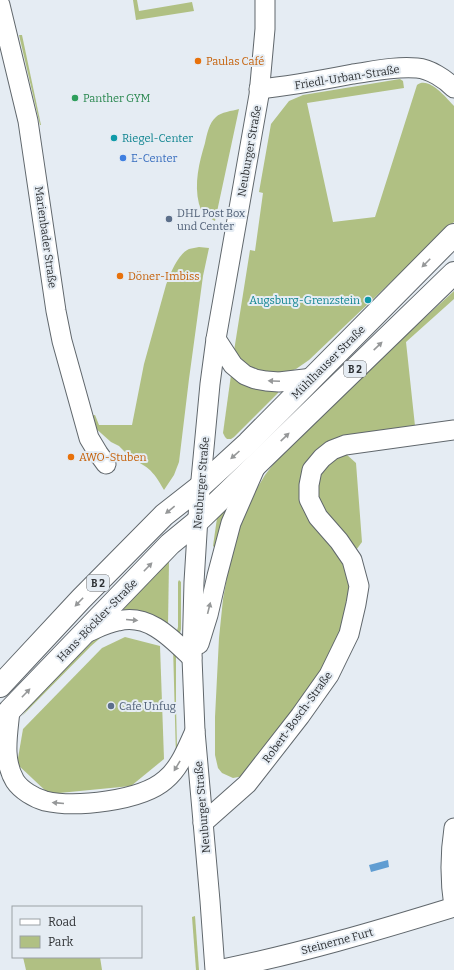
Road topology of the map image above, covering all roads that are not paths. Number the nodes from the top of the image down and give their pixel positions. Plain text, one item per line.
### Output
1 (265, 0) edge
2 (0, 5) edge
3 (454, 88) edge
4 (259, 89) junction
5 (454, 235) edge
6 (454, 274) edge
7 (216, 339) junction
8 (312, 378) junction
9 (454, 430) edge
10 (106, 464) dead end
11 (256, 464) junction
12 (201, 486) junction
13 (198, 521) junction
14 (82, 635) junction
15 (192, 658) junction
16 (0, 686) edge
17 (5, 716) edge
18 (195, 731) junction
19 (203, 823) junction
20 (454, 828) edge
21 (454, 907) edge
22 (217, 970) edge

1 - 4 street, Neuburger Straße
2 - 10 street, Marienbader Straße
3 - 4 street, Friedl-Urban-Straße
4 - 7 street, Neuburger Straße
5 -> 8 main road, Mühlhauser Straße / B 2
11 -> 6 main road, Mühlhauser Straße / B 2
8 -> 7 street
7 - 12 street, Neuburger Straße
8 -> 12 main road, Mühlhauser Straße / B 2
9 - 19 street, Robert-Bosch-Straße
11 - 13 main road, Mühlhauser Straße / B 2
15 -> 11 street
12 - 13 street, Neuburger Straße
12 -> 16 main road, B 2
14 -> 13 main road, Hans-Böckler-Straße / B 2
13 - 15 street, Neuburger Straße
14 -> 15 street
17 -> 14 main road, Hans-Böckler-Straße / B 2
15 - 18 street, Neuburger Straße
18 -> 17 street
18 - 19 street, Neuburger Straße
19 - 22 street, Neuburger Straße
20 - 21 street
21 - 22 street, Steinerne Furt

